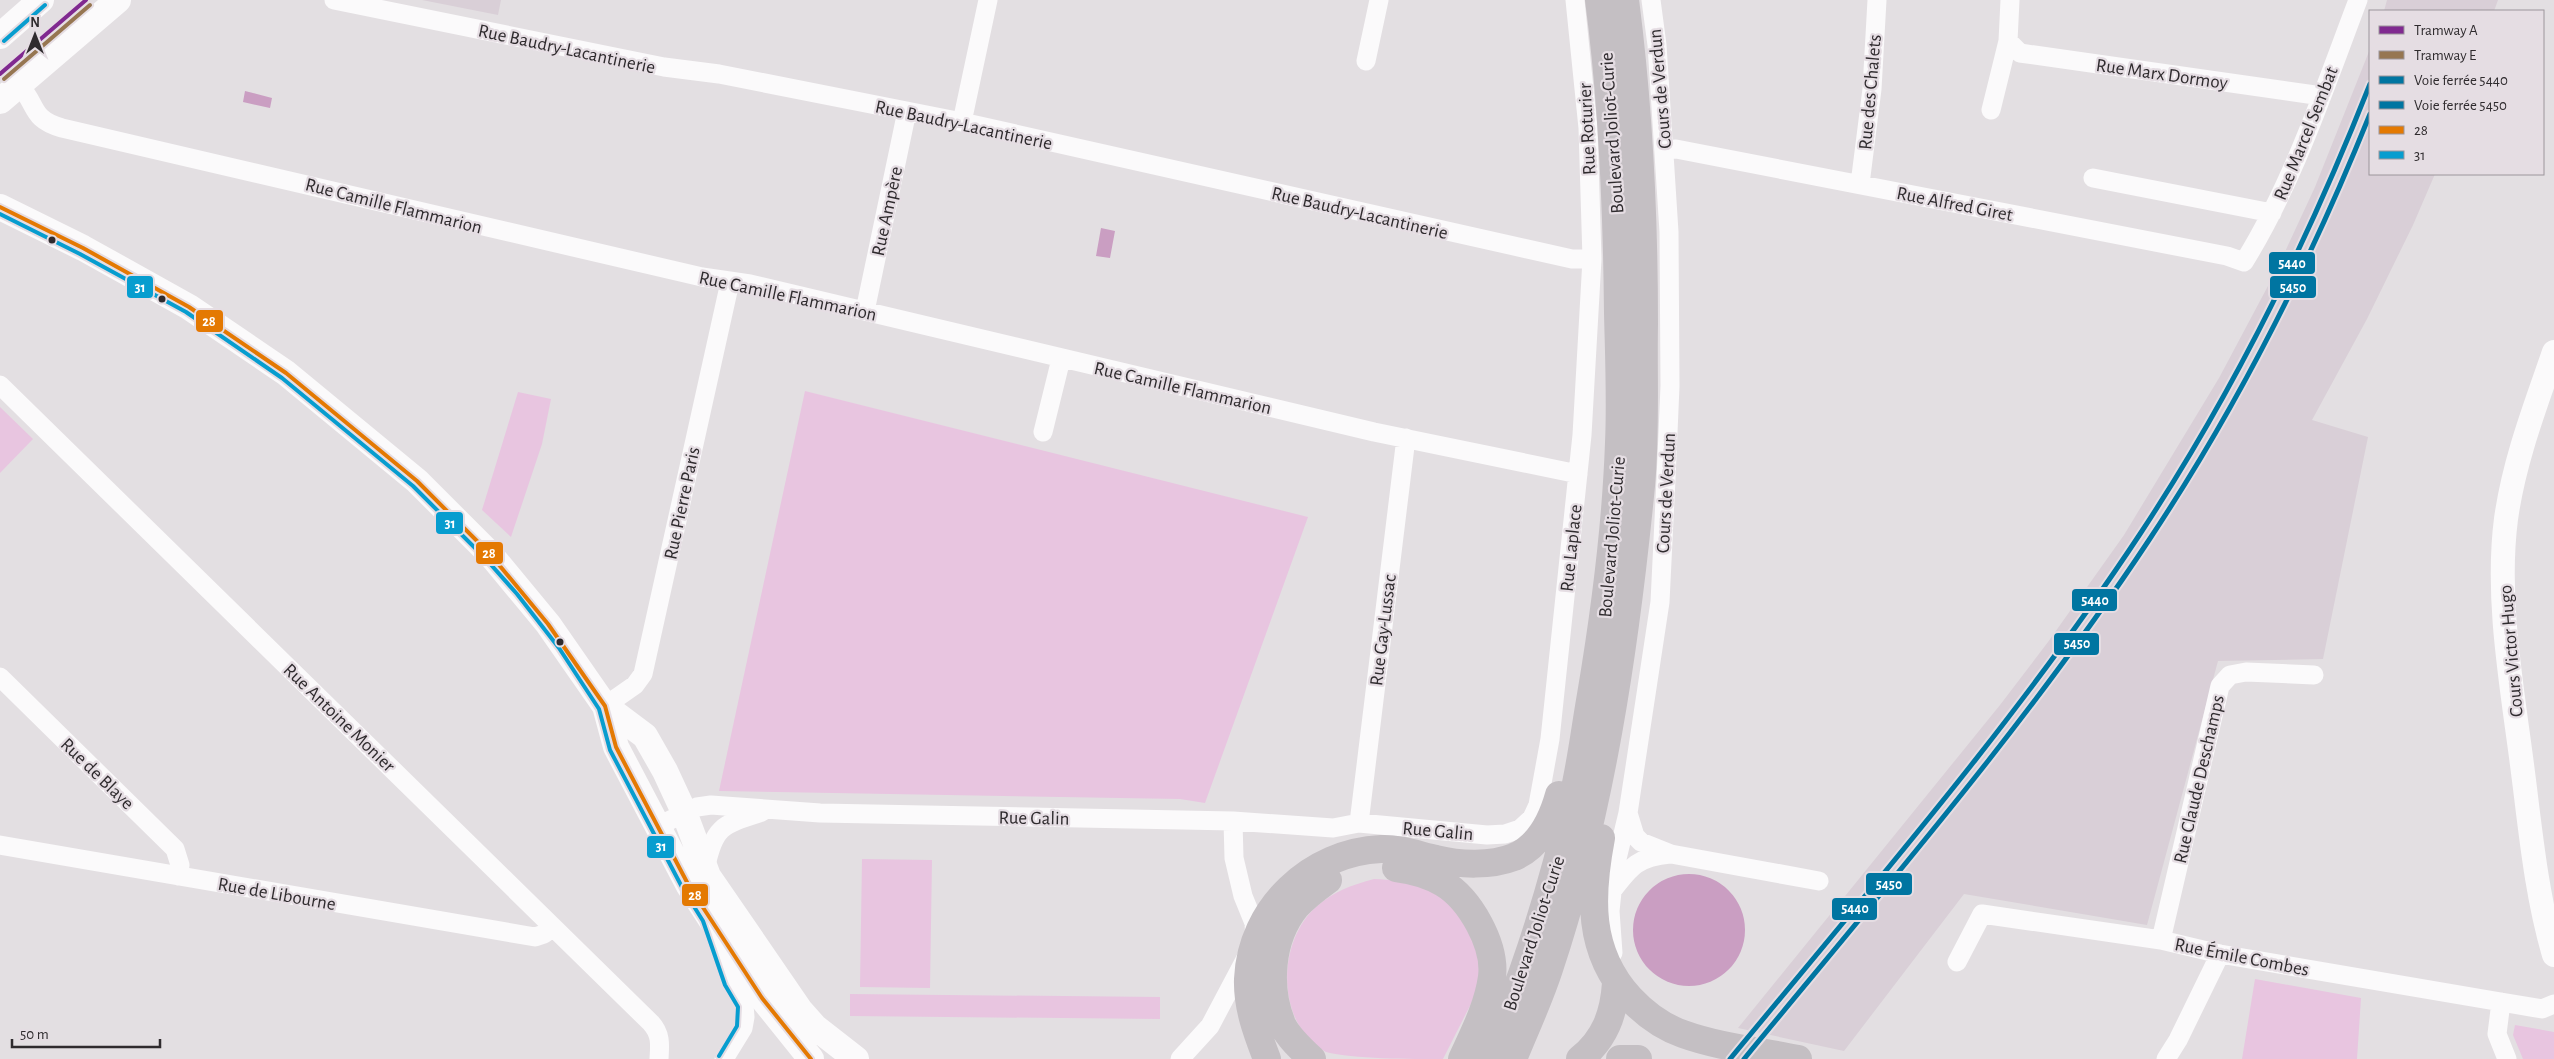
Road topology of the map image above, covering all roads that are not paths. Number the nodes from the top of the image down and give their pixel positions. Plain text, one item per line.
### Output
1 (41, 0) edge
2 (118, 0) edge
3 (334, 0) edge
4 (988, 0) edge
5 (1379, 0) edge
6 (1575, 0) edge
7 (1599, 0) edge
8 (1625, 0) edge
9 (1651, 0) edge
10 (1877, 0) edge
11 (2010, 0) edge
12 (2358, 0) edge
13 (0, 36) edge
14 (2008, 41) junction
15 (1366, 61) dead end
16 (10, 93) edge
17 (2322, 96) junction
18 (1991, 110) dead end
19 (907, 111) junction
20 (962, 122) junction
21 (1664, 150) junction
22 (2093, 178) dead end
23 (1860, 184) junction
24 (0, 207) edge
25 (2272, 212) junction
26 (1592, 259) junction
27 (2244, 262) joint
28 (730, 282) junction
29 (865, 311) junction
30 (2554, 352) edge
31 (1061, 359) junction
32 (0, 385) edge
33 (1043, 432) dead end
34 (1406, 438) junction
35 (1578, 474) junction
36 (1641, 484) junction
37 (1603, 624) junction
38 (2314, 675) dead end
39 (0, 677) edge
40 (604, 706) junction
41 (773, 809) junction
42 (684, 812) junction
43 (1628, 813) junction
44 (1233, 821) junction
45 (1359, 823) junction
46 (658, 826) junction
47 (1520, 830) joint
48 (0, 846) edge
49 (1671, 854) junction
50 (705, 869) junction
51 (178, 876) junction
52 (1819, 881) dead end
53 (1612, 892) junction
54 (709, 918) junction
55 (552, 928) junction
56 (2161, 940) junction
57 (1255, 941) junction
58 (2220, 954) junction
59 (2554, 955) edge
60 (1957, 962) dead end
61 (1616, 983) junction
62 (2501, 1002) junction
63 (2554, 1004) edge
64 (1520, 1013) junction
65 (659, 1059) edge
66 (724, 1059) edge
67 (811, 1059) edge
68 (856, 1059) edge
69 (1180, 1059) edge
70 (1267, 1059) edge
71 (1312, 1059) edge
72 (1462, 1059) edge
73 (1489, 1059) edge
74 (1513, 1059) edge
75 (1580, 1059) edge
76 (1620, 1059) edge
77 (1638, 1059) edge
78 (1798, 1059) edge
79 (2166, 1059) edge
80 (2507, 1059) edge

1 - 13 main road
2 - 16 main road
3 - 19 street, Rue Baudry-Lacantinerie
4 - 20 street
5 - 15 street
6 - 26 street, Rue Roturier
7 - 37 main road, Boulevard Joliot-Curie
8 - 36 main road, Boulevard Joliot-Curie
9 - 21 street, Cours de Verdun
10 - 23 street, Rue des Chalets
11 - 14 street
12 - 17 street, Rue Marcel Sembat
14 - 17 street, Rue Marx Dormoy
14 - 18 street
16 - 28 street, Rue Camille Flammarion
17 - 25 street, Rue Marcel Sembat
19 - 20 street, Rue Baudry-Lacantinerie
19 - 29 street, Rue Ampère
20 - 26 street, Rue Baudry-Lacantinerie
21 - 23 street, Rue Alfred Giret
21 - 43 street, Cours de Verdun
22 - 25 street
23 - 27 street, Rue Alfred Giret
24 - 40 main road
25 - 27 street, Rue Marcel Sembat
26 - 35 street, Rue Laplace
28 - 29 street, Rue Camille Flammarion
28 - 40 street, Rue Pierre Paris
29 - 31 street, Rue Camille Flammarion
30 - 59 street, Cours Victor Hugo
31 - 33 street
31 - 34 street, Rue Camille Flammarion
32 - 55 street, Rue Antoine Monier
34 - 35 street, Rue Camille Flammarion
34 - 45 street, Rue Gay-Lussac
35 - 47 street, Rue Laplace
36 - 61 main road
36 - 64 main road, Boulevard Joliot-Curie
37 - 57 main road
37 - 64 main road, Boulevard Joliot-Curie
38 - 56 street, Rue Claude Deschamps
39 - 51 street, Rue de Blaye
40 - 42 main road
40 - 46 main road
41 - 42 street, Rue Galin
41 - 44 street, Rue Galin
41 - 50 street
42 - 46 street, Rue Galin
42 - 50 main road
43 - 49 street
43 - 53 street, Cours de Verdun
44 - 45 street, Rue Galin
44 - 57 street
45 - 47 street, Rue Galin
46 - 54 main road
48 - 51 street, Rue de Libourne
49 - 52 street
49 - 53 street
50 - 68 main road
51 - 55 street, Rue de Libourne
53 - 61 street, Cours de Verdun
54 - 66 street
54 - 67 main road
55 - 65 street, Rue Antoine Monier
56 - 58 street, Rue Émile Combes
56 - 60 street, Rue Émile Combes
57 - 69 street
57 - 70 main road
58 - 62 street, Rue Émile Combes
58 - 79 street
61 - 75 main road
61 - 78 main road
62 - 63 street, Rue Émile Combes
62 - 80 street
64 - 73 main road, Boulevard Joliot-Curie
64 - 74 main road, Boulevard Joliot-Curie
71 - 72 main road
76 - 77 main road

